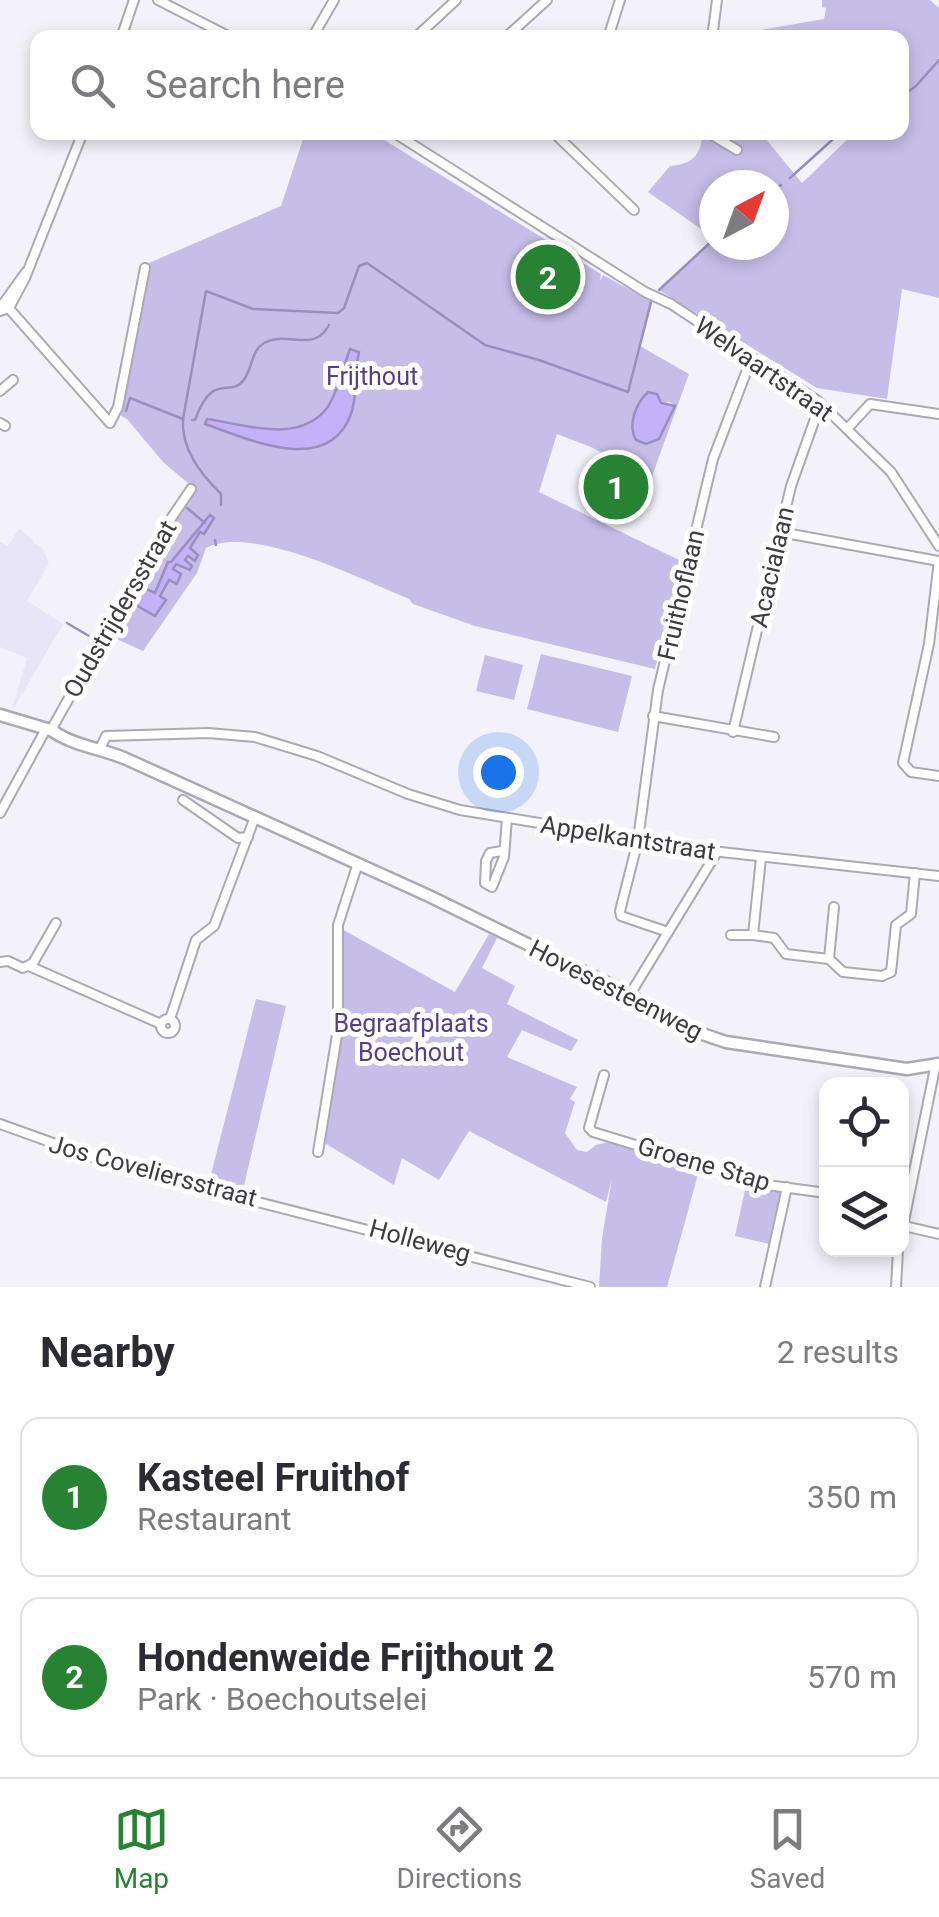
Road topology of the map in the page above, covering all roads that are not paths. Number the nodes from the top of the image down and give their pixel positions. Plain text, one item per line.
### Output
1 (134, 0) edge
2 (158, 0) edge
3 (334, 0) edge
4 (456, 0) edge
5 (546, 0) edge
6 (620, 0) edge
7 (718, 0) edge
8 (125, 30) edge
9 (216, 30) edge
10 (317, 30) edge
11 (424, 30) edge
12 (514, 30) edge
13 (611, 30) edge
14 (713, 30) edge
15 (80, 140) edge
16 (406, 140) edge
17 (561, 140) edge
18 (721, 140) edge
19 (738, 150) dead end
20 (634, 210) dead end
21 (145, 268) dead end
22 (3, 307) edge
23 (752, 357) junction
24 (13, 380) dead end
25 (0, 391) edge
26 (823, 407) junction
27 (939, 414) edge
28 (847, 429) junction
29 (191, 490) dead end
30 (780, 532) junction
31 (939, 546) edge
32 (939, 561) edge
33 (0, 715) edge
34 (653, 716) junction
35 (49, 729) junction
36 (733, 732) junction
37 (774, 737) dead end
38 (98, 748) junction
39 (939, 776) edge
40 (183, 800) dead end
41 (0, 813) edge
42 (254, 817) junction
43 (507, 818) junction
44 (248, 837) junction
45 (638, 840) junction
46 (502, 852) dead end
47 (717, 852) junction
48 (761, 858) junction
49 (358, 863) junction
50 (915, 873) junction
51 (939, 876) edge
52 (834, 907) dead end
53 (56, 923) dead end
54 (668, 932) junction
55 (731, 935) dead end
56 (752, 935) junction
57 (829, 959) junction
58 (0, 962) edge
59 (30, 966) junction
60 (629, 996) junction
61 (937, 1063) edge
62 (604, 1076) dead end
63 (0, 1124) edge
64 (318, 1152) dead end
65 (909, 1186) edge
66 (788, 1187) junction
67 (819, 1193) edge
68 (308, 1212) joint
69 (909, 1230) edge
70 (939, 1234) edge
71 (898, 1257) edge
72 (590, 1287) edge
73 (765, 1287) edge
74 (896, 1287) edge

1 - 8 street
2 - 9 street
3 - 10 street
4 - 11 street
5 - 12 street
6 - 13 street
7 - 14 street
15 - 22 street
16 - 23 street, Welvaartstraat
17 - 20 street
18 - 19 street
21 - 22 street
23 - 26 street, Welvaartstraat
23 - 34 street, Fruithoflaan
24 - 25 street
26 - 28 street, Welvaartstraat
26 - 30 street, Acacialaan
27 - 28 street
28 - 31 street, Welvaartstraat
29 - 35 street, Oudstrijdersstraat
30 - 32 street
30 - 36 street, Acacialaan
32 - 39 street
33 - 35 street, Hovesesteenweg
34 - 36 street
34 - 45 street, Fruithoflaan
35 - 38 street, Hovesesteenweg
35 - 41 street, Oudstrijdersstraat
36 - 37 street
38 - 42 street, Hovesesteenweg
38 - 43 street, Appelkantstraat
40 - 44 street
42 - 44 street
42 - 49 street, Hovesesteenweg
43 - 45 street, Appelkantstraat
43 - 46 street
44 - 59 street
45 - 47 street, Appelkantstraat
45 - 54 street, Fruithoflaan
47 - 48 street, Appelkantstraat
47 - 54 street
48 - 50 street, Appelkantstraat
48 - 56 street
49 - 60 street, Hovesesteenweg
49 - 64 street
50 - 51 street, Appelkantstraat
50 - 57 street
52 - 57 street
53 - 59 street
54 - 60 street
55 - 56 street
56 - 57 street
58 - 59 street
60 - 61 street, Hovesesteenweg
61 - 65 street
62 - 66 street, Groene Stap
63 - 68 street, Jos Coveliersstraat
66 - 67 street, Groene Stap
66 - 73 street
68 - 72 street, Holleweg
69 - 70 street
71 - 74 street

